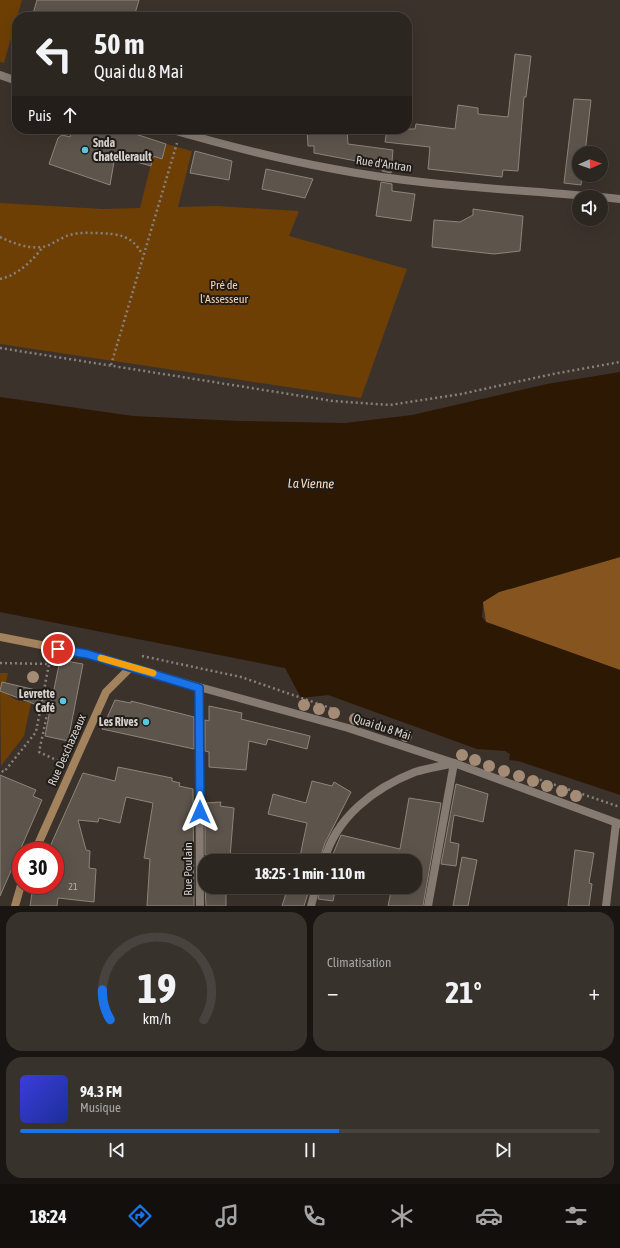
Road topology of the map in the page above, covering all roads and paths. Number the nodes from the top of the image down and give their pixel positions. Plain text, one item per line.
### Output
1 (0, 75) edge
2 (12, 79) edge
3 (179, 134) edge
4 (188, 134) edge
5 (572, 194) edge
6 (608, 198) edge
7 (620, 199) edge
8 (0, 237) edge
9 (43, 247) junction
10 (143, 254) junction
11 (0, 279) edge
12 (0, 348) edge
13 (620, 362) edge
14 (111, 365) junction
15 (0, 637) edge
16 (0, 663) edge
17 (131, 667) junction
18 (199, 688) junction
19 (43, 694) junction
20 (454, 763) junction
21 (73, 768) junction
22 (0, 770) edge
23 (618, 823) edge
24 (39, 842) edge
25 (327, 854) edge
26 (18, 894) edge
27 (314, 894) edge
28 (15, 906) edge
29 (200, 906) edge
30 (311, 906) edge
31 (428, 906) edge
32 (606, 906) edge

1 - 2 street
3 - 10 path
4 - 5 street, Rue d'Antran
6 - 7 street, Rue d'Antran
8 - 9 path
9 - 10 path
9 - 11 path
10 - 14 path
12 - 14 path
13 - 14 path
15 - 17 main road
16 - 19 path
17 - 18 street, Quai du 8 Mai
17 - 21 main road, Rue Deschazeaux
18 - 20 street, Quai du 8 Mai
18 - 29 street, Rue Poulain
19 - 21 path
19 - 22 path
20 - 23 street, Quai du 8 Mai
20 - 25 street
20 - 31 street
21 - 24 main road, Rue Deschazeaux
23 - 32 street
26 - 28 main road
27 - 30 street

